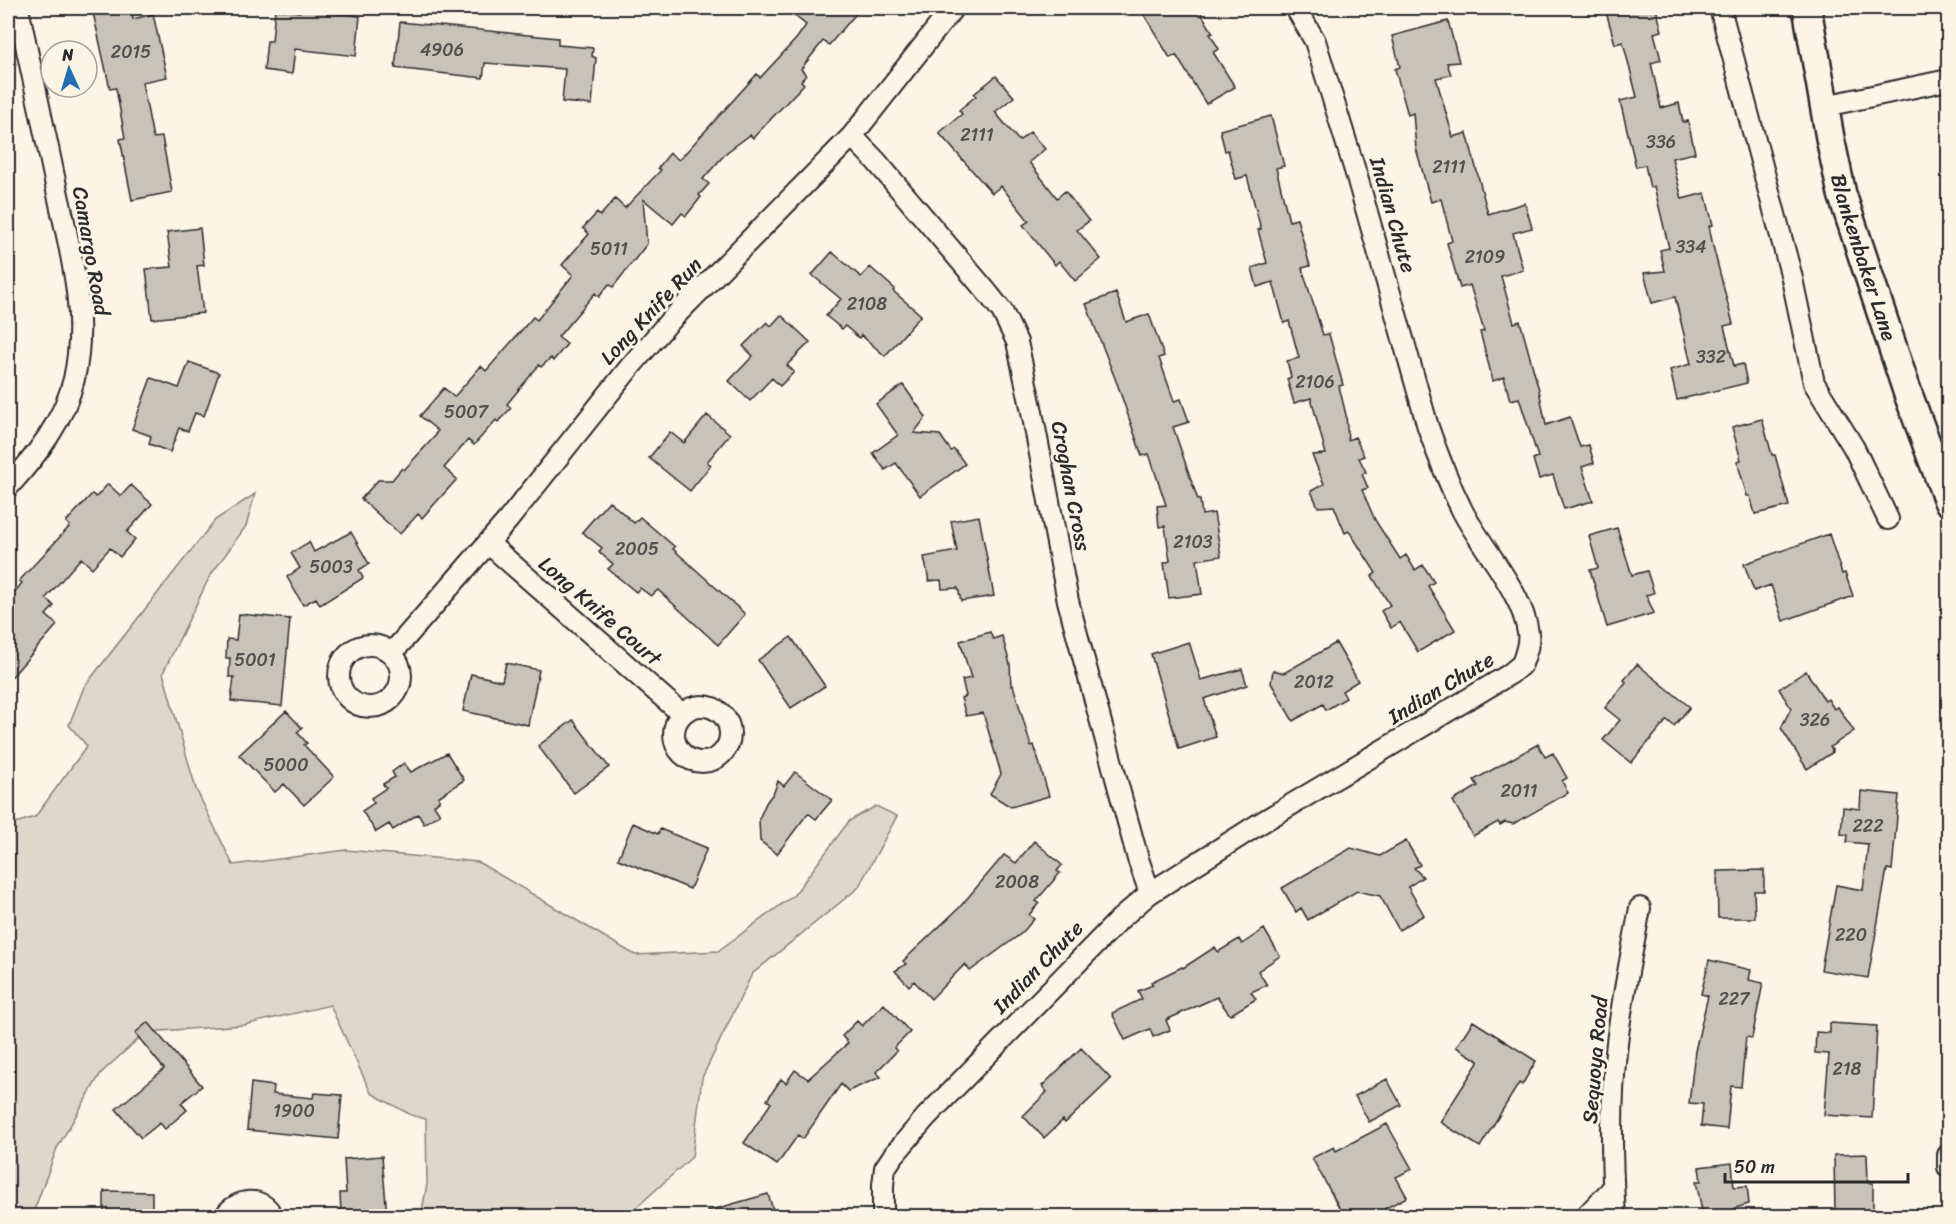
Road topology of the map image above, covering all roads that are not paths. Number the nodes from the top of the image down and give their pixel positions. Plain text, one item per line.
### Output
1 (18, 8) edge
2 (953, 8) edge
3 (1720, 8) edge
4 (1807, 8) edge
5 (1300, 9) edge
6 (1948, 80) edge
7 (1825, 105) junction
8 (852, 136) junction
9 (8, 487) edge
10 (1948, 501) edge
11 (1888, 519) dead end
12 (488, 543) junction
13 (393, 653) dead end
14 (682, 714) dead end
15 (1150, 893) junction
16 (1640, 908) dead end
17 (1948, 1155) edge
18 (1948, 1167) edge
19 (1613, 1188) junction
20 (225, 1216) edge
21 (272, 1216) edge
22 (883, 1216) edge
23 (1586, 1216) edge
24 (1615, 1216) edge

1 - 9 street, Camargo Road
2 - 8 street, Long Knife Run
3 - 11 street
4 - 7 street, Blankenbaker Lane
5 - 15 street, Indian Chute
6 - 7 street
7 - 10 street, Blankenbaker Lane
8 - 12 street, Long Knife Run
8 - 15 street, Croghan Cross
12 - 13 street, Long Knife Run
12 - 14 street, Long Knife Court
15 - 22 street, Indian Chute
16 - 19 street, Sequoya Road
17 - 18 street
19 - 23 street
19 - 24 street, Sequoya Road
20 - 21 street

